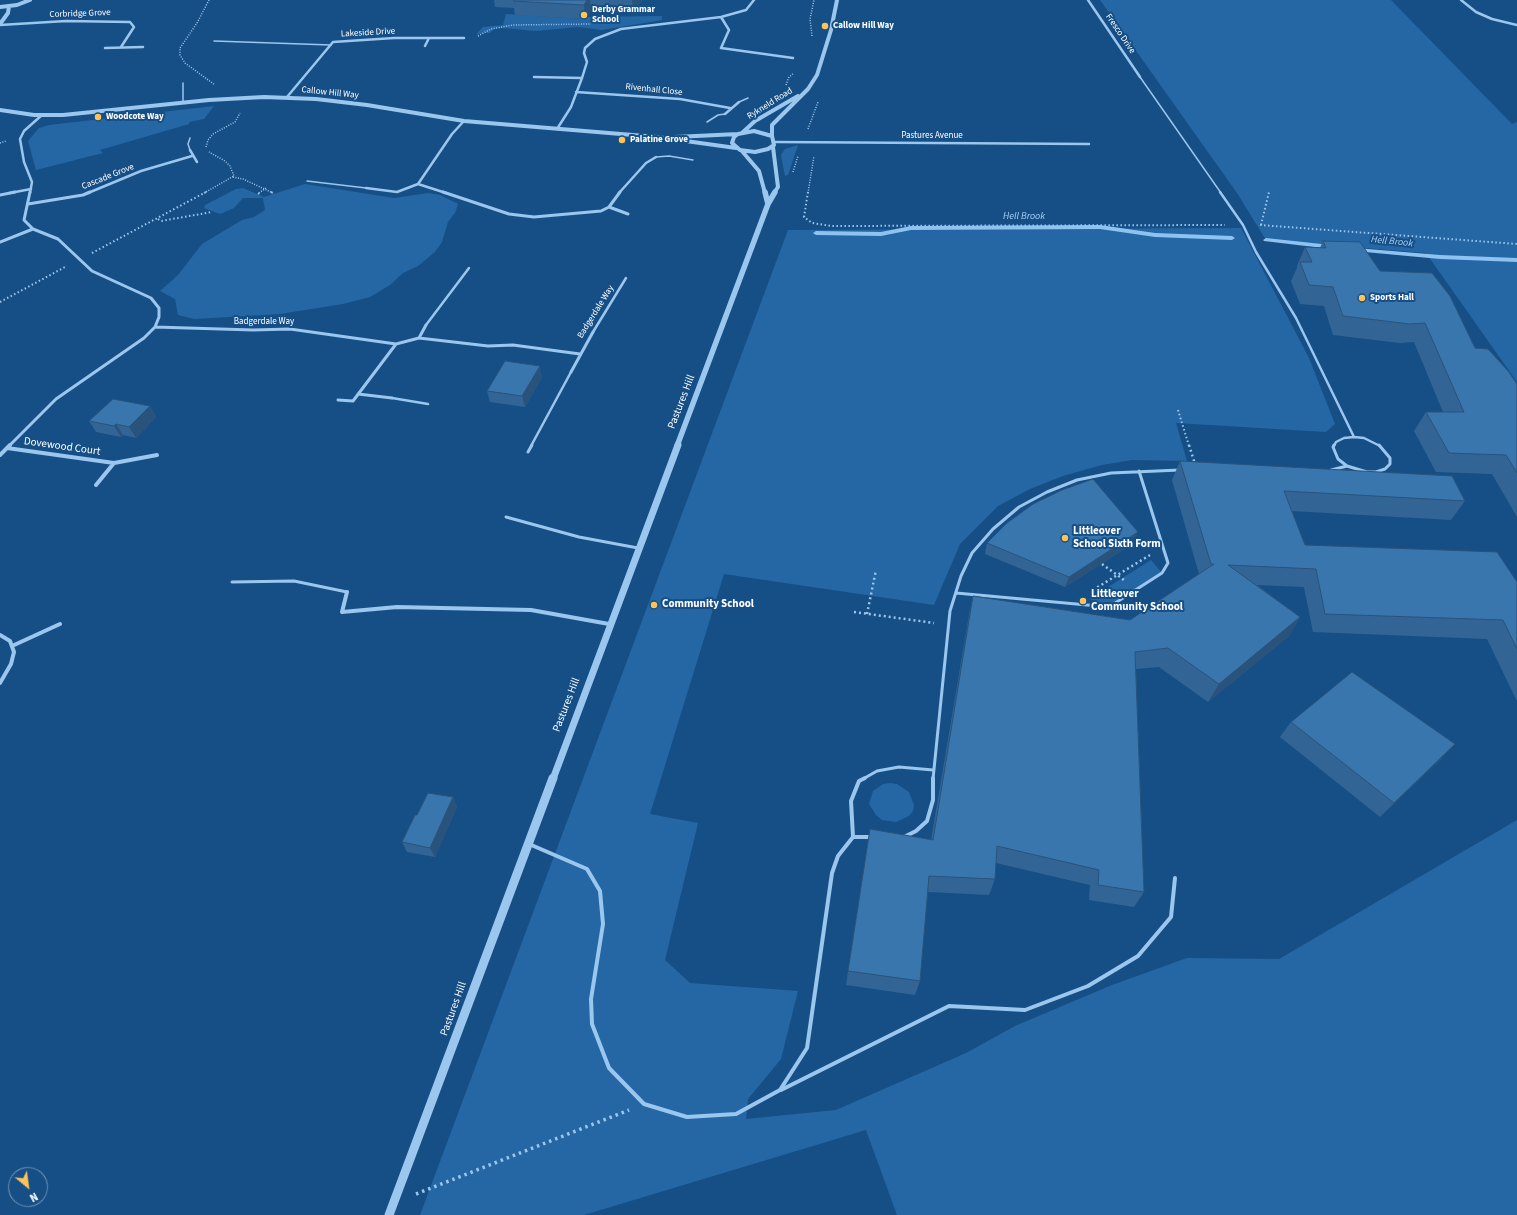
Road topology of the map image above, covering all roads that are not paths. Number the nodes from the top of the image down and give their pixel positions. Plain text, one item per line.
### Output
1 (30, 0) edge
2 (754, 0) edge
3 (837, 0) edge
4 (1088, 0) edge
5 (1461, 0) edge
6 (9, 6) junction
7 (0, 7) edge
8 (721, 17) junction
9 (0, 24) edge
10 (1517, 25) edge
11 (429, 38) junction
12 (464, 38) road end
13 (214, 41) dead end
14 (331, 45) junction
15 (143, 46) dead end
16 (425, 46) dead end
17 (121, 47) junction
18 (104, 48) dead end
19 (793, 58) dead end
20 (534, 77) dead end
21 (1140, 77) joint
22 (582, 78) junction
23 (184, 83) dead end
24 (808, 89) junction
25 (576, 92) junction
26 (287, 97) junction
27 (748, 98) dead end
28 (183, 102) junction
29 (739, 102) joint
30 (730, 108) junction
31 (0, 110) edge
32 (725, 114) joint
33 (42, 116) junction
34 (464, 121) junction
35 (707, 122) dead end
36 (557, 129) junction
37 (740, 134) junction
38 (772, 136) junction
39 (657, 137) junction
40 (190, 138) dead end
41 (774, 144) junction
42 (1089, 144) dead end
43 (738, 149) junction
44 (190, 150) joint
45 (192, 156) junction
46 (656, 157) joint
47 (693, 160) dead end
48 (198, 162) dead end
49 (307, 180) dead end
50 (418, 184) junction
51 (366, 188) joint
52 (31, 189) junction
53 (0, 195) edge
54 (28, 204) junction
55 (768, 204) junction
56 (609, 207) junction
57 (628, 214) dead end
58 (33, 229) junction
59 (0, 242) edge
60 (469, 268) dead end
61 (626, 278) dead end
62 (426, 325) joint
63 (155, 327) junction
64 (593, 332) joint
65 (419, 338) junction
66 (396, 344) junction
67 (580, 354) junction
68 (571, 372) joint
69 (358, 394) junction
70 (392, 398) joint
71 (338, 400) dead end
72 (428, 404) dead end
73 (1354, 437) junction
74 (7, 448) junction
75 (528, 452) dead end
76 (0, 455) edge
77 (157, 455) dead end
78 (114, 464) junction
79 (1348, 466) junction
80 (1197, 470) edge
81 (1328, 470) edge
82 (1139, 471) junction
83 (96, 485) dead end
84 (506, 517) dead end
85 (638, 548) junction
86 (232, 582) dead end
87 (347, 592) joint
88 (956, 593) junction
89 (60, 624) dead end
90 (609, 624) junction
91 (0, 635) edge
92 (12, 646) junction
93 (0, 683) edge
94 (933, 770) junction
95 (853, 837) junction
96 (877, 837) edge
97 (896, 838) edge
98 (527, 843) junction
99 (1175, 878) dead end
100 (780, 1090) junction
101 (389, 1215) edge

1 - 6 street
2 - 8 street
3 - 24 street, Rykneld Road
4 - 21 street, Fresco Drive
5 - 10 street
6 - 7 street
6 - 9 street
8 - 19 street
8 - 22 street
9 - 17 street, Corbridge Grove
11 - 12 street, Lakeside Drive
11 - 14 street, Lakeside Drive
11 - 16 street
13 - 14 lane
14 - 26 street, Lakeside Drive
15 - 17 street
17 - 18 street
20 - 22 street
21 - 73 lane
22 - 25 street
23 - 28 lane
24 - 37 street, Rykneld Road
24 - 38 street, Rykneld Road
25 - 30 street, Rivenhall Close
25 - 36 street
26 - 28 street, Callow Hill Way
26 - 34 street, Callow Hill Way
27 - 29 lane
28 - 33 street, Callow Hill Way
29 - 30 street
30 - 32 street
31 - 33 street, Callow Hill Way
32 - 35 lane
33 - 52 street
34 - 36 street, Callow Hill Way
34 - 50 street
36 - 39 street, Callow Hill Way
37 - 38 street, Callow Hill Way
37 - 39 street, Callow Hill Way
37 - 43 street
38 - 41 street, Pastures Hill
39 - 43 street, Callow Hill Way
40 - 44 lane
41 - 42 street, Pastures Avenue
41 - 43 street, Callow Hill Way
41 - 55 street, Pastures Hill
43 - 55 street
44 - 45 street
45 - 48 street
45 - 54 street, Cascade Grove
46 - 47 lane
46 - 56 street
49 - 51 lane
50 - 51 street
50 - 56 street
52 - 53 street
52 - 54 street
54 - 58 street
55 - 85 street, Pastures Hill
56 - 57 street
58 - 59 street
58 - 63 street
60 - 62 lane
61 - 64 lane, Badgerdale Way
62 - 65 street
63 - 66 street, Badgerdale Way
63 - 74 street
64 - 67 street, Badgerdale Way
65 - 66 street, Badgerdale Way
65 - 67 street, Badgerdale Way
66 - 69 street
67 - 68 street, Badgerdale Way
68 - 75 lane
69 - 70 street
69 - 71 street
70 - 72 lane
73 - 79 lane
73 - 79 lane
74 - 76 street
74 - 78 street, Dovewood Court
77 - 78 street, Dovewood Court
78 - 83 street, Dovewood Court
79 - 81 lane
80 - 82 lane
82 - 88 lane
82 - 88 lane
84 - 85 lane
85 - 90 street, Pastures Hill
86 - 87 lane
87 - 90 street
88 - 94 lane
89 - 92 street
90 - 98 street, Pastures Hill
91 - 92 street
92 - 93 street
94 - 95 lane
94 - 97 lane
95 - 96 lane
95 - 100 lane
98 - 100 lane
98 - 101 street, Pastures Hill
99 - 100 lane

